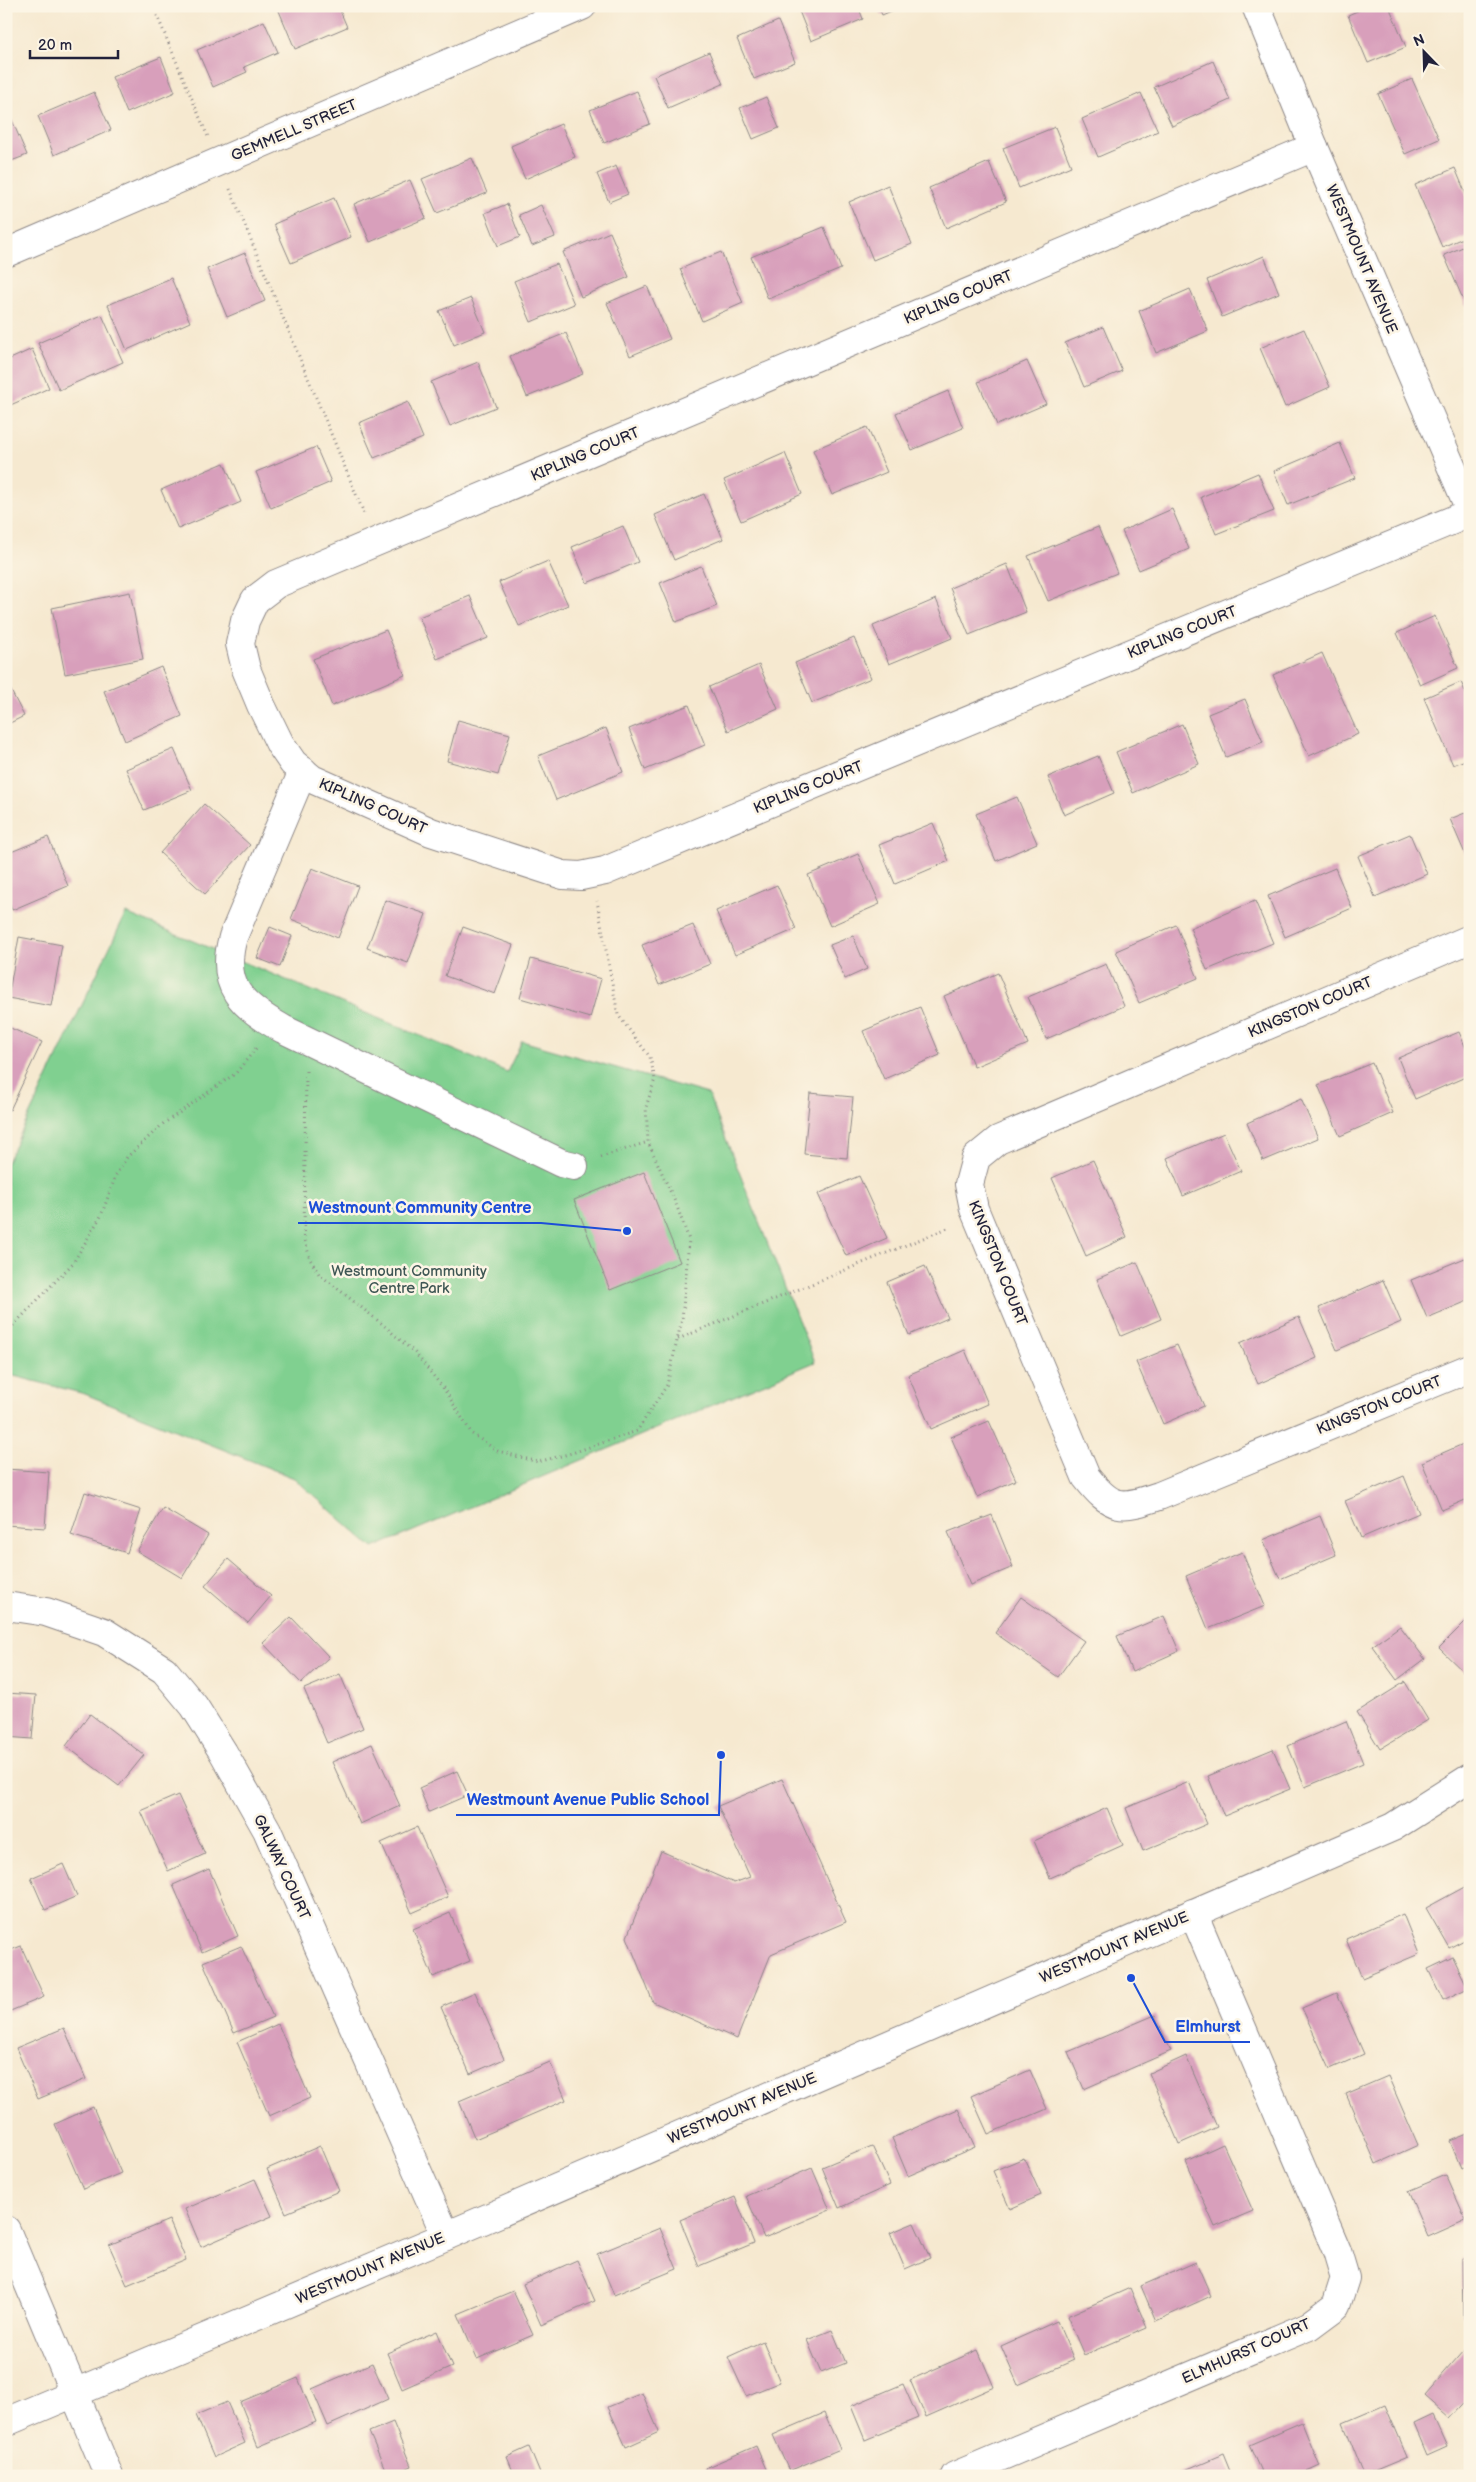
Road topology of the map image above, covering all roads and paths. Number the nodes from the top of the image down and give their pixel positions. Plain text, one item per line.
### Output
1 (153, 6) edge
2 (582, 6) edge
3 (1256, 6) edge
4 (1314, 147) junction
5 (218, 162) junction
6 (6, 253) edge
7 (1470, 511) edge
8 (376, 542) junction
9 (303, 771) junction
10 (592, 874) junction
11 (1470, 939) edge
12 (274, 1024) junction
13 (306, 1040) junction
14 (648, 1142) junction
15 (574, 1166) joint
16 (977, 1216) junction
17 (6, 1333) edge
18 (678, 1339) junction
19 (1470, 1368) edge
20 (6, 1606) edge
21 (1470, 1778) edge
22 (1193, 1913) junction
23 (6, 2230) edge
24 (446, 2236) junction
25 (76, 2392) junction
26 (6, 2422) edge
27 (109, 2476) edge
28 (955, 2476) edge

1 - 5 path
2 - 5 street, GEMMELL STREET
3 - 4 street, WESTMOUNT AVENUE
4 - 7 street, WESTMOUNT AVENUE
4 - 8 street, KIPLING COURT
5 - 6 street, GEMMELL STREET
5 - 8 path
7 - 10 street, KIPLING COURT
8 - 9 street, KIPLING COURT
9 - 10 street, KIPLING COURT
9 - 12 street
10 - 14 path
11 - 16 street, KINGSTON COURT
12 - 13 street
12 - 17 path
13 - 15 street
13 - 18 path
14 - 15 path
14 - 18 path
16 - 18 path
16 - 19 street, KINGSTON COURT
20 - 24 street, GALWAY COURT
21 - 22 street, WESTMOUNT AVENUE
22 - 24 street, WESTMOUNT AVENUE
22 - 28 street, ELMHURST COURT
23 - 25 street
24 - 25 street, WESTMOUNT AVENUE
25 - 26 street, WESTMOUNT AVENUE
25 - 27 street

